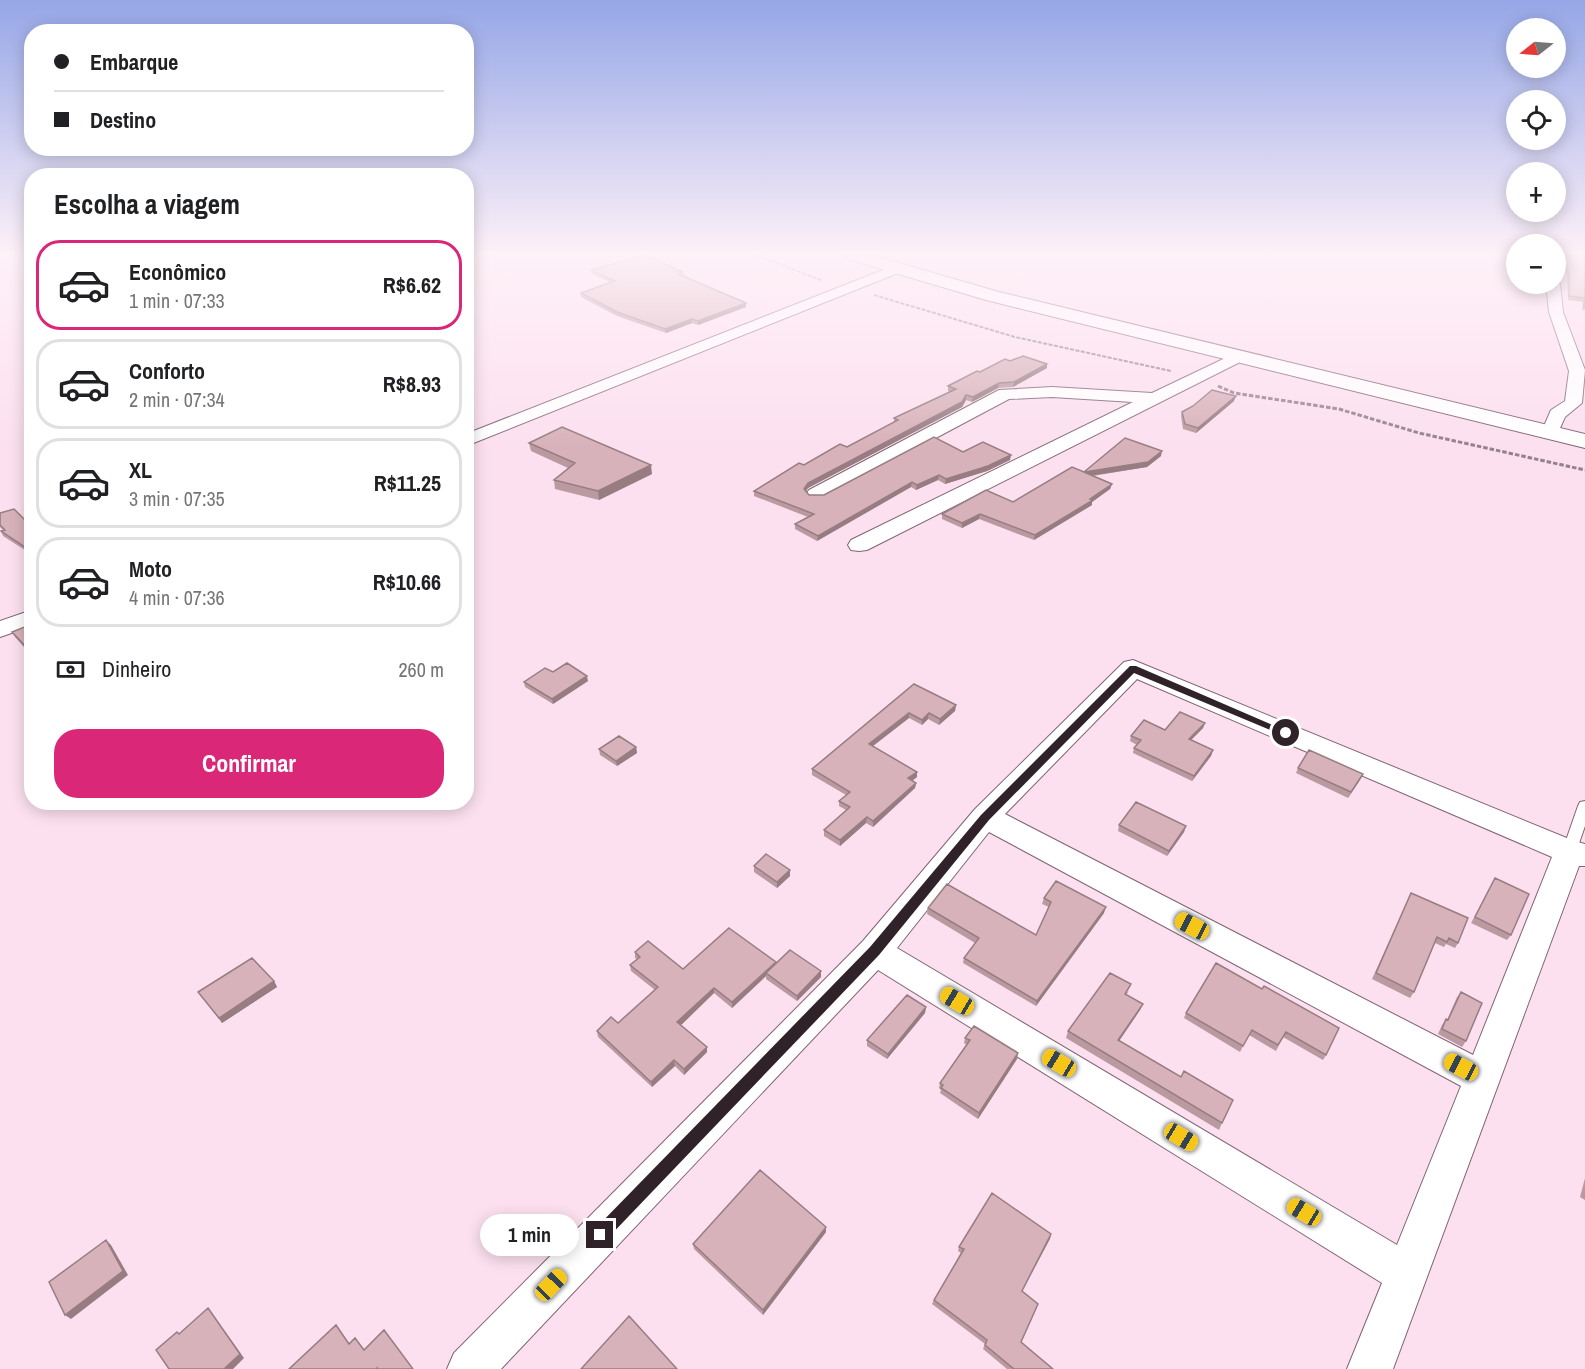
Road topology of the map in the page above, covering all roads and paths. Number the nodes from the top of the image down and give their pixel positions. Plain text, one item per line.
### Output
1 (770, 319) edge
2 (955, 319) edge
3 (1085, 319) edge
4 (1558, 319) edge
5 (1239, 357) junction
6 (1197, 376) junction
7 (1151, 398) junction
8 (1550, 433) junction
9 (474, 438) edge
10 (1585, 441) edge
11 (1585, 470) edge
12 (816, 494) edge
13 (859, 544) dead end
14 (24, 620) edge
15 (0, 630) edge
16 (1585, 806) edge
17 (985, 818) junction
18 (1577, 854) edge
19 (875, 951) junction
20 (1482, 1078) junction
21 (1406, 1274) junction
22 (470, 1369) edge
23 (1370, 1369) edge

1 - 9 street
2 - 6 path
3 - 5 main road
4 - 8 street
5 - 6 street
5 - 8 main road
6 - 7 street
6 - 11 path
7 - 12 street
7 - 13 street
8 - 10 main road
14 - 15 street
16 - 18 lane
17 - 18 street
17 - 19 street
17 - 20 street
18 - 20 street
19 - 21 street
19 - 22 street
20 - 21 street
21 - 23 street

